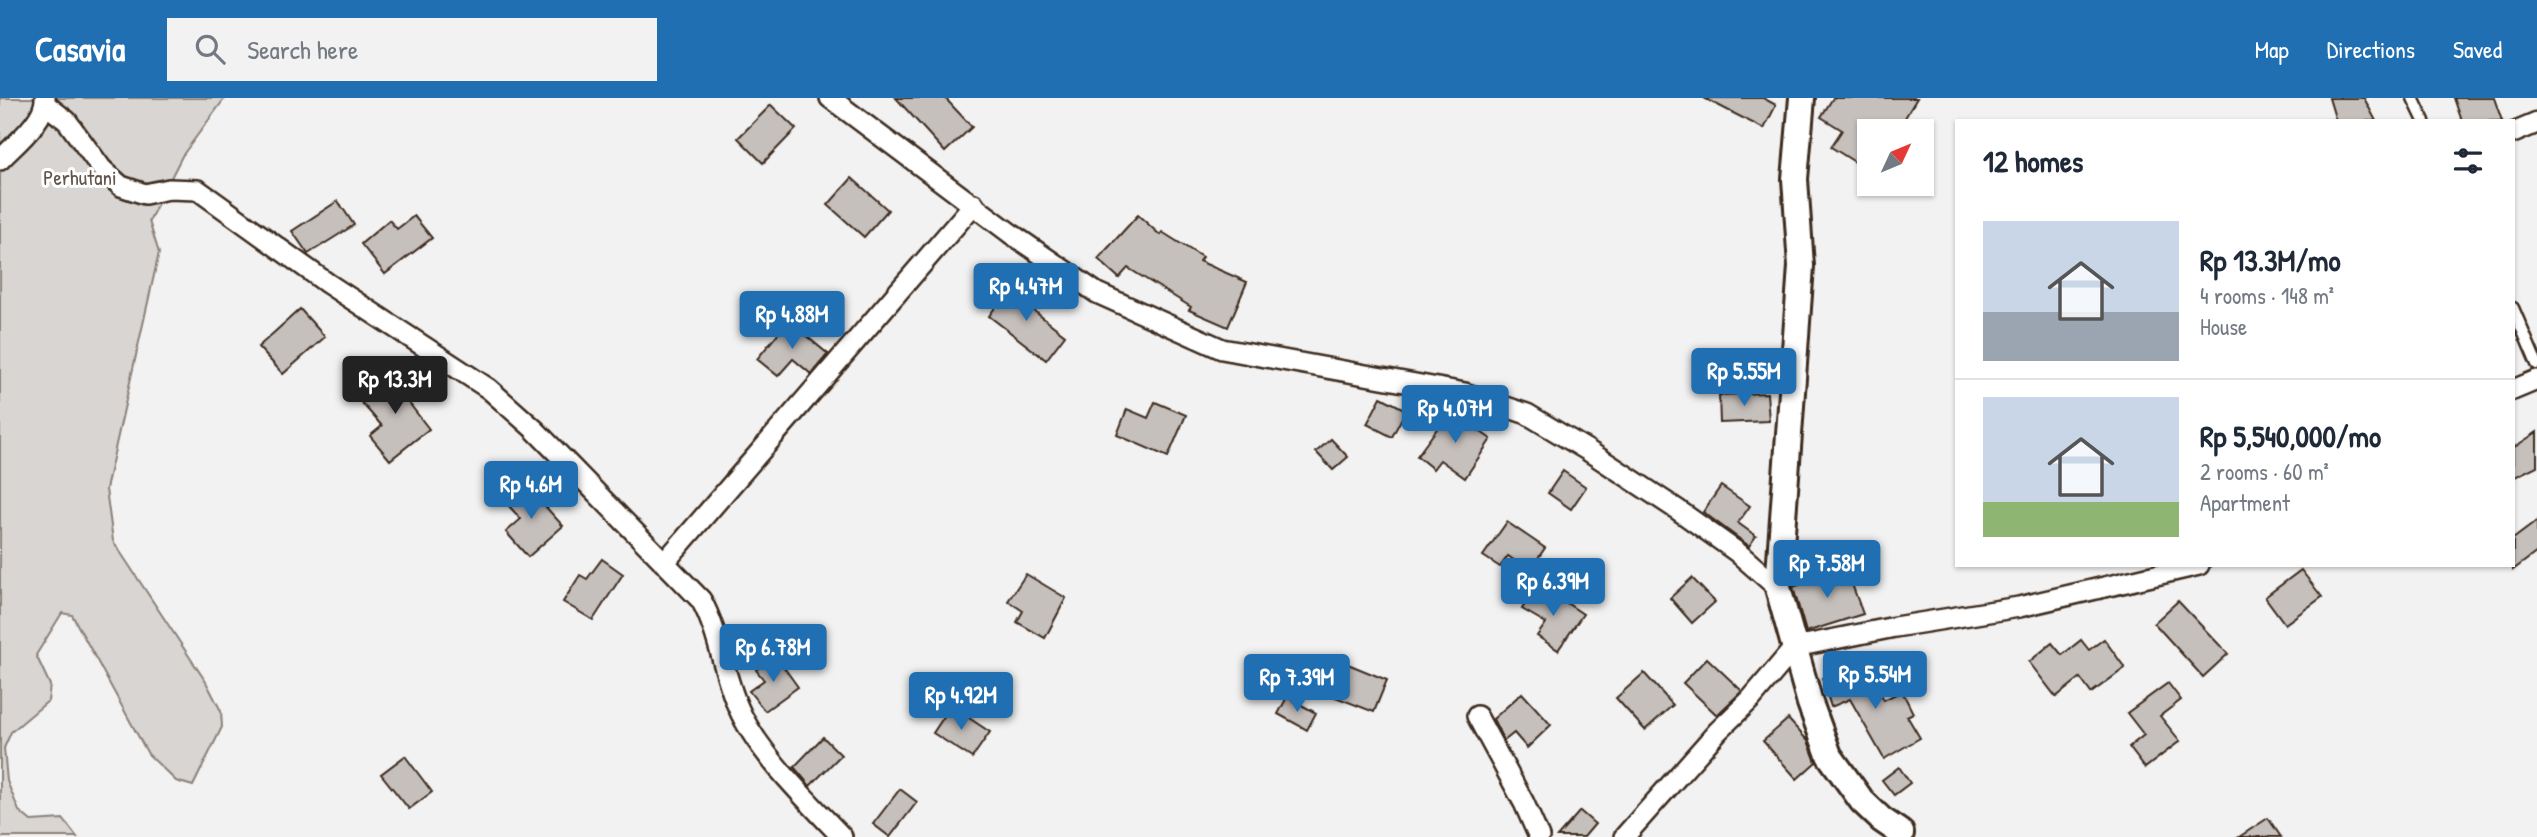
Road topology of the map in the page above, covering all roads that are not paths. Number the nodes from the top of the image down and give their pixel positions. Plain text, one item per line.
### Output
1 (1802, 98) edge
2 (2413, 98) edge
3 (832, 99) edge
4 (45, 101) edge
5 (2423, 119) edge
6 (2537, 123) edge
7 (2515, 132) edge
8 (0, 160) edge
9 (974, 204) junction
10 (2515, 313) edge
11 (2537, 363) edge
12 (2537, 380) edge
13 (2515, 389) edge
14 (664, 563) junction
15 (2190, 567) edge
16 (1778, 588) junction
17 (1795, 648) junction
18 (1476, 716) dead end
19 (1904, 836) edge
20 (842, 837) edge
21 (1539, 837) edge
22 (1624, 837) edge

1 - 16 street
2 - 5 lane
3 - 9 street
4 - 8 street
4 - 14 street
6 - 7 street
9 - 14 street
9 - 16 street
10 - 11 lane
12 - 13 street
14 - 20 street
15 - 17 street
16 - 17 street
17 - 19 street
17 - 22 street
18 - 21 street

